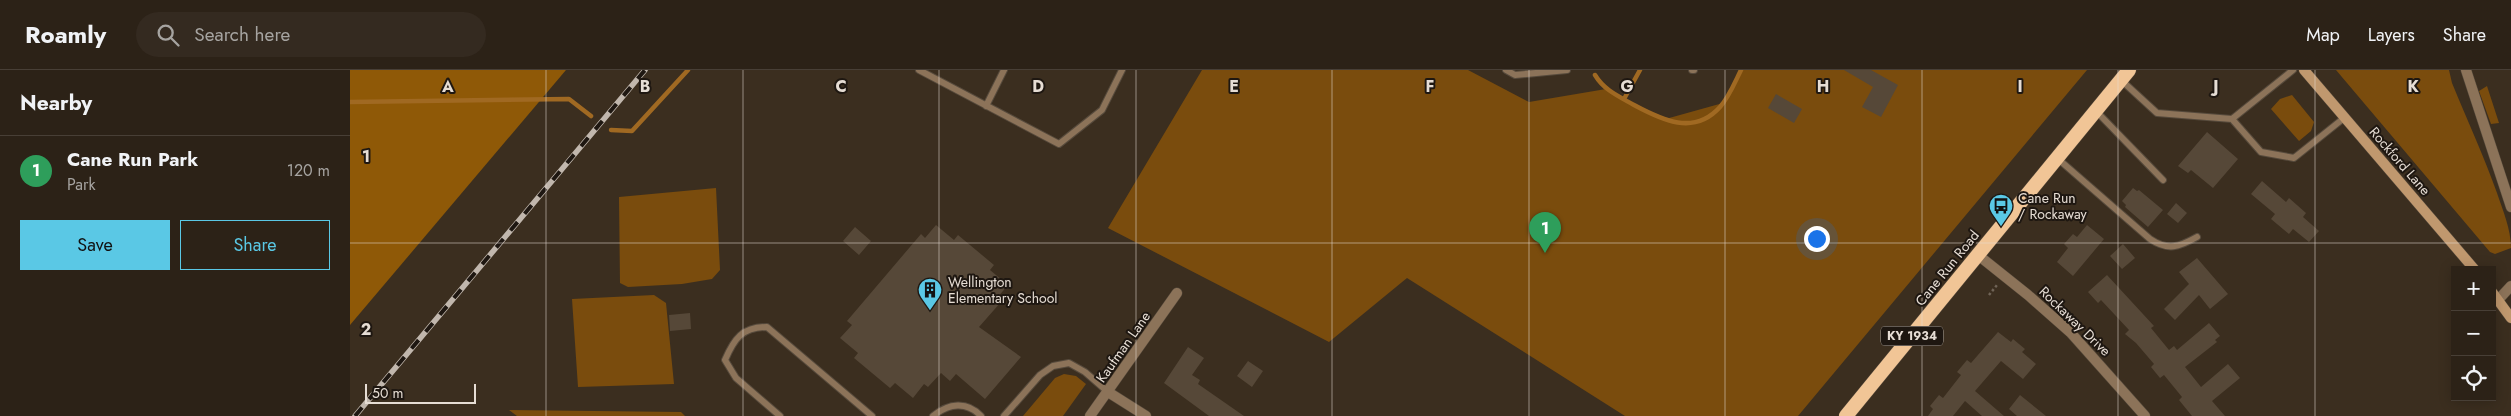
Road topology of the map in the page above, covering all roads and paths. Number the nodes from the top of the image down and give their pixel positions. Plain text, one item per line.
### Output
1 (919, 70) edge
2 (1004, 70) edge
3 (1122, 70) edge
4 (1506, 70) edge
5 (1567, 70) edge
6 (2293, 70) edge
7 (2304, 70) edge
8 (2466, 70) edge
9 (2125, 75) edge
10 (986, 106) junction
11 (2096, 111) junction
12 (2344, 118) junction
13 (2232, 119) junction
14 (2057, 158) junction
15 (2162, 180) dead end
16 (2511, 207) edge
17 (2197, 237) dead end
18 (1978, 255) junction
19 (2472, 266) edge
20 (2511, 286) edge
21 (1177, 293) dead end
22 (2496, 295) edge
23 (2496, 297) edge
24 (2511, 318) edge
25 (1108, 392) junction
26 (780, 416) edge
27 (872, 416) edge
28 (933, 416) edge
29 (981, 416) edge
30 (1004, 416) edge
31 (1090, 416) edge
32 (1146, 416) edge
33 (1846, 416) edge
34 (2145, 416) edge

1 - 10 lane
2 - 10 lane
3 - 10 lane
4 - 5 lane
6 - 13 lane
7 - 12 main road, Rockford Lane
8 - 16 street
9 - 11 highway, Cane Run Road / KY 1934
9 - 13 lane
11 - 14 highway, Cane Run Road / KY 1934
11 - 15 lane
12 - 13 lane
12 - 19 main road, Rockford Lane
14 - 17 lane
14 - 18 highway, Cane Run Road / KY 1934
18 - 33 highway, Cane Run Road / KY 1934
18 - 34 street, Rockaway Drive
20 - 22 street
21 - 25 street, Kaufman Lane
23 - 24 main road
25 - 30 lane
25 - 31 street, Kaufman Lane
25 - 32 street
26 - 27 lane
28 - 29 lane

